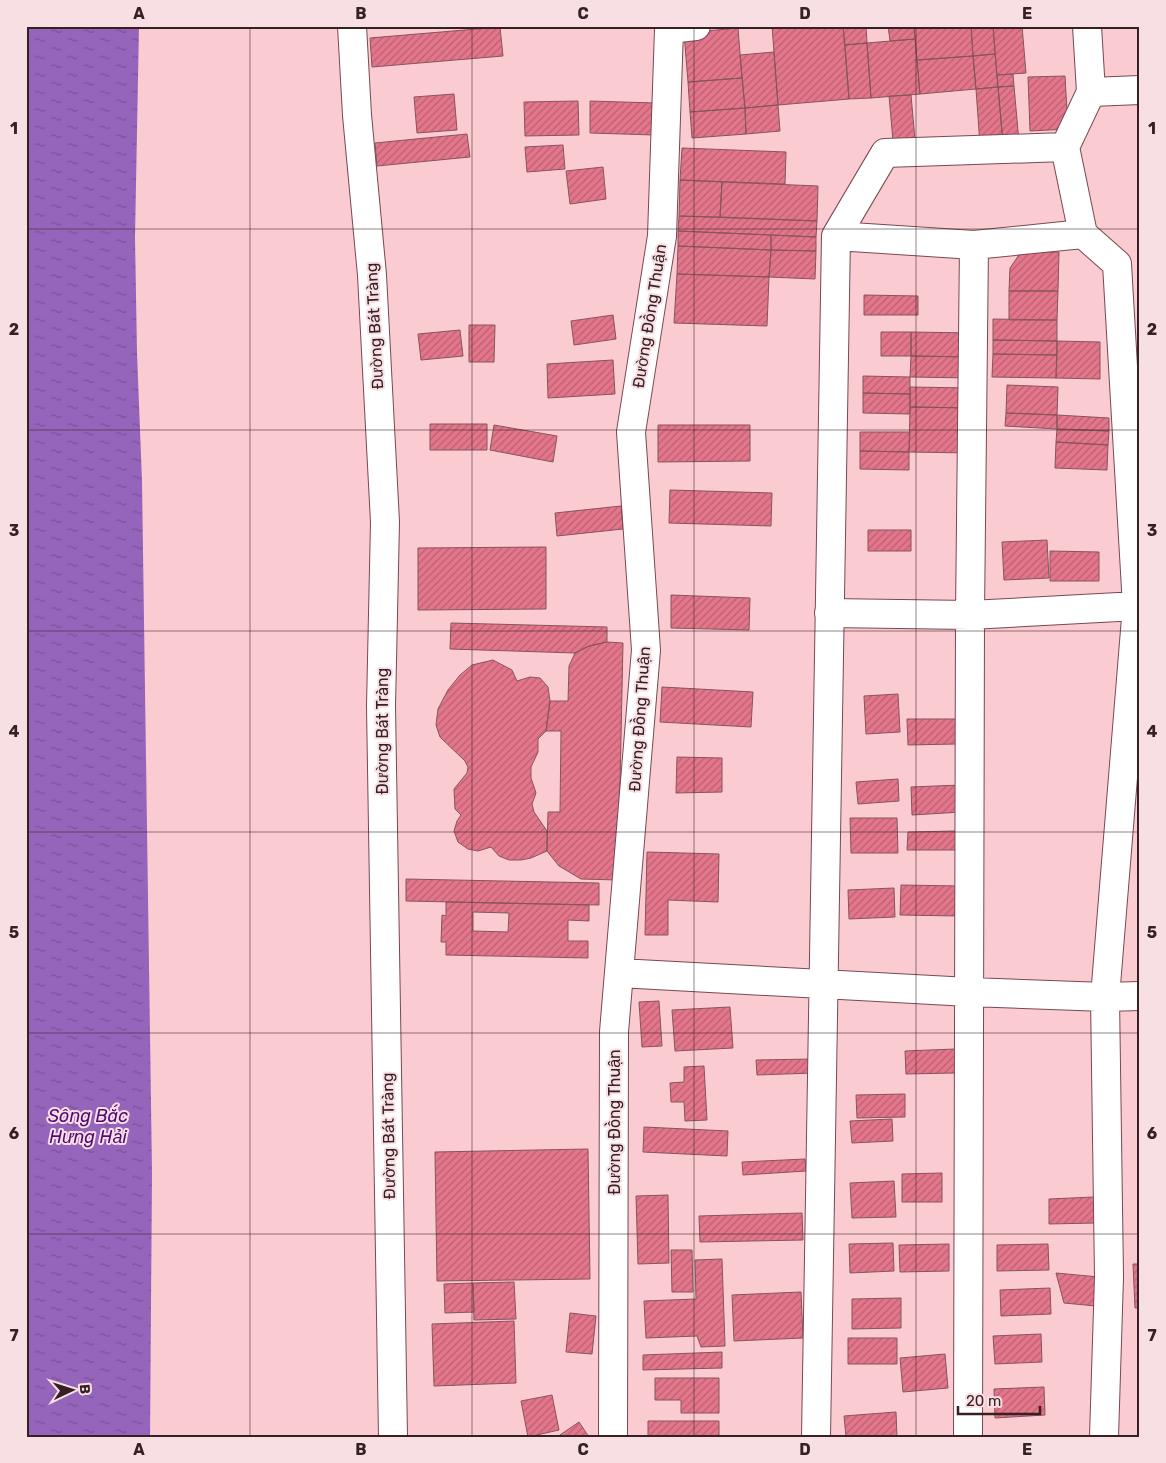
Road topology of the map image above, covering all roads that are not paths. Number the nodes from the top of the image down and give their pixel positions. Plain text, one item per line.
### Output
1 (352, 26) edge
2 (696, 26) edge
3 (1087, 26) edge
4 (1140, 90) edge
5 (1091, 92) junction
6 (1065, 147) junction
7 (1083, 234) junction
8 (836, 236) junction
9 (974, 245) junction
10 (1129, 263) edge
11 (1138, 607) edge
12 (829, 613) junction
13 (970, 615) junction
14 (619, 974) junction
15 (823, 986) junction
16 (970, 992) junction
17 (1140, 996) edge
18 (1105, 997) junction
19 (393, 1437) edge
20 (613, 1437) edge
21 (816, 1437) edge
22 (968, 1437) edge
23 (1104, 1437) edge

1 - 19 street, Đường Bát Tràng
2 - 14 street, Đường Đồng Thuận
3 - 5 street
4 - 5 street
5 - 6 street
6 - 7 street
6 - 8 street
7 - 9 street
7 - 10 street
8 - 9 street
8 - 12 street
9 - 13 street
10 - 11 street
11 - 13 street
11 - 18 street
12 - 13 street
12 - 15 street
13 - 16 street
14 - 15 street
14 - 20 street, Đường Đồng Thuận
15 - 16 street
15 - 21 street
16 - 18 street
16 - 22 street
17 - 18 street
18 - 23 street

